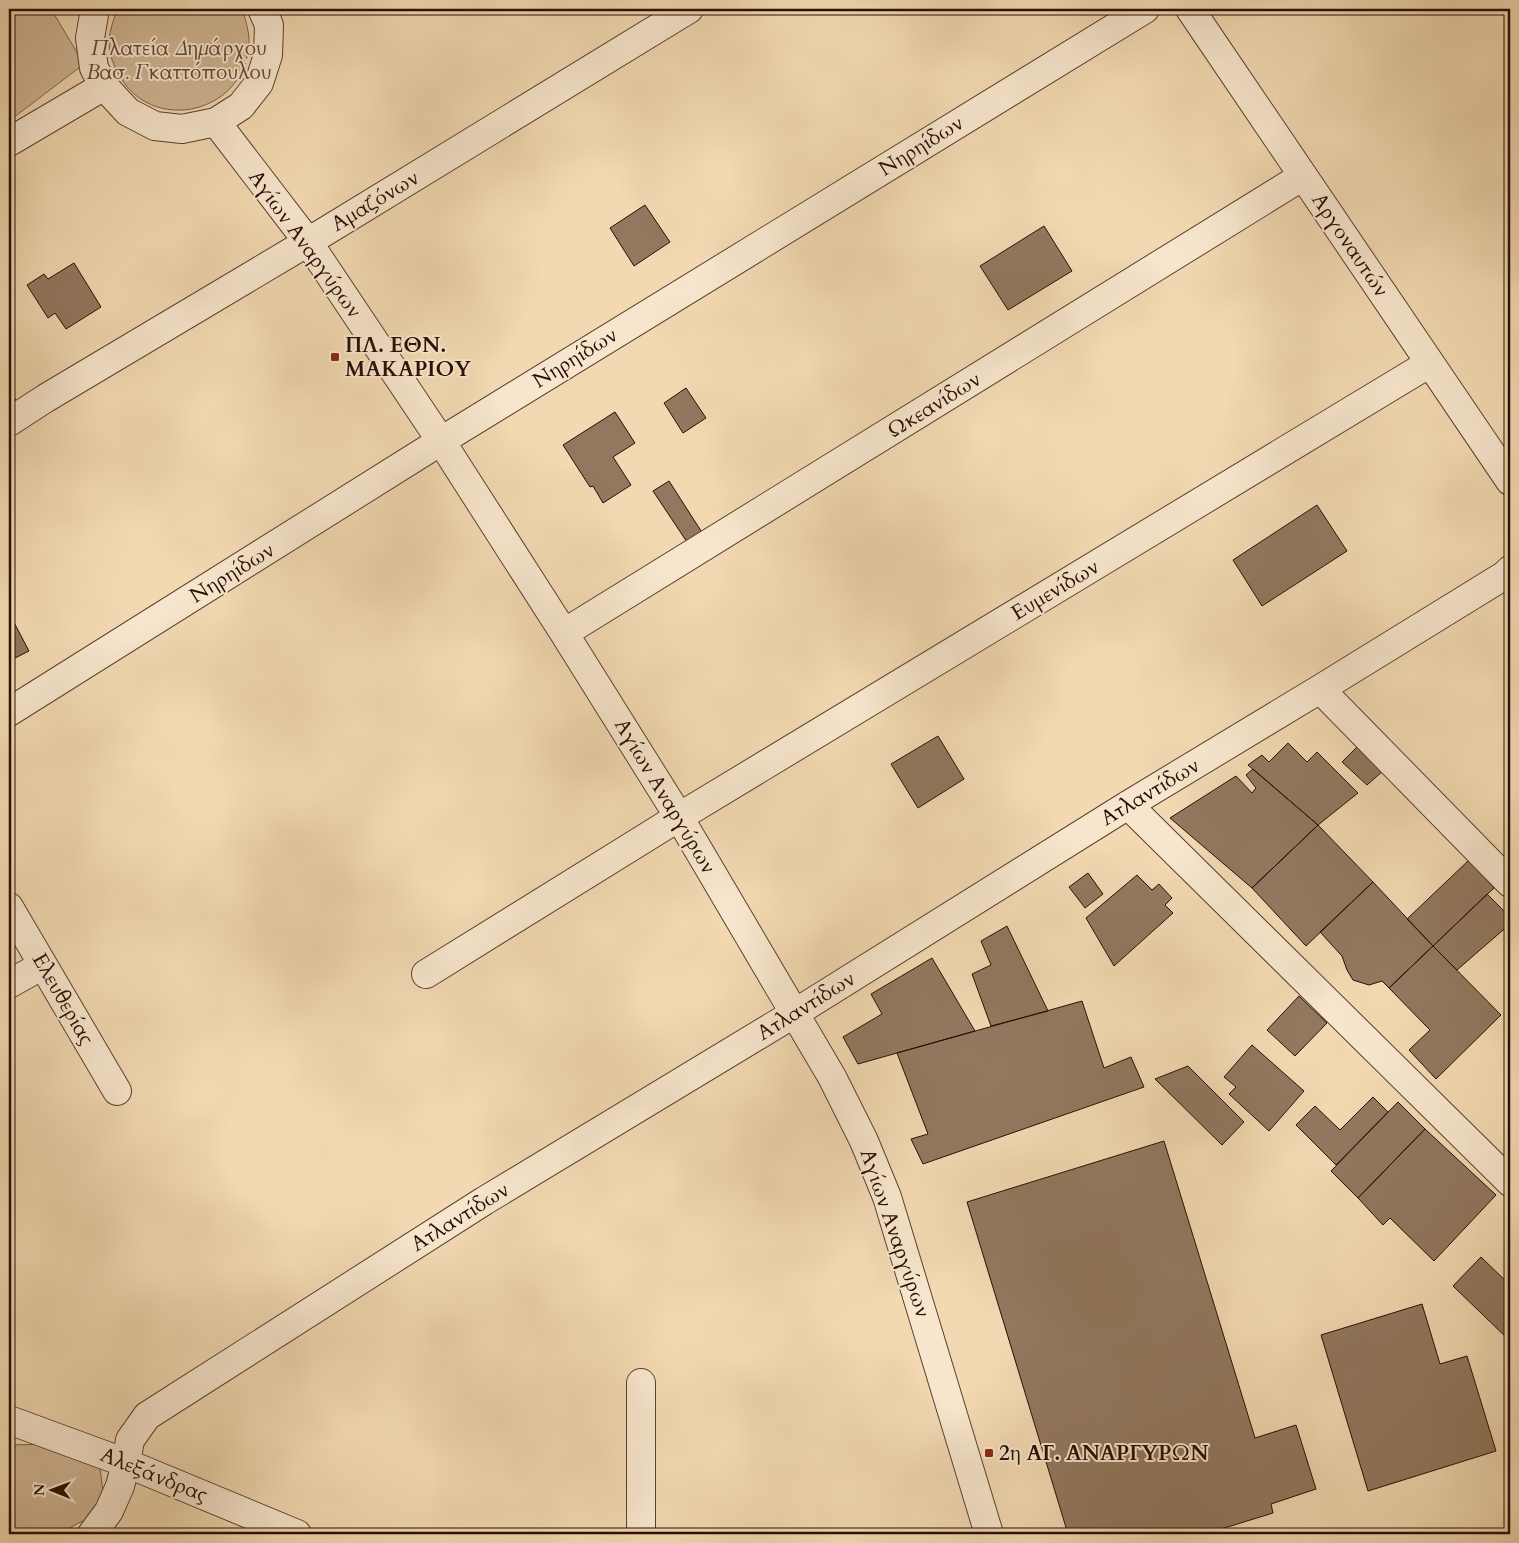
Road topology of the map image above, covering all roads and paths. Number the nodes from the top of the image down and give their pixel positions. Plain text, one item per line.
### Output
1 (95, 9) edge
2 (262, 9) edge
3 (689, 9) edge
4 (1145, 9) edge
5 (1190, 9) edge
6 (104, 86) junction
7 (216, 122) junction
8 (9, 142) edge
9 (1304, 176) junction
10 (308, 242) junction
11 (1430, 363) junction
12 (9, 422) edge
13 (441, 441) junction
14 (1510, 481) edge
15 (1510, 570) edge
16 (564, 633) junction
17 (1320, 690) junction
18 (9, 712) edge
19 (1128, 805) junction
20 (680, 817) junction
21 (1510, 883) edge
22 (9, 907) edge
23 (43, 965) junction
24 (426, 974) dead end
25 (9, 984) edge
26 (795, 1013) junction
27 (117, 1091) dead end
28 (1510, 1182) edge
29 (641, 1383) dead end
30 (9, 1420) edge
31 (126, 1463) junction
32 (92, 1534) edge
33 (297, 1534) edge
34 (640, 1534) edge
35 (989, 1534) edge

1 - 6 street
2 - 7 street
3 - 10 street, Αμαζόνων
4 - 13 street, Νηρηίδων
5 - 9 street, Αργοναυτών
6 - 7 street
6 - 8 street
7 - 10 street, Αγίων Αναργύρων
9 - 11 street, Αργοναυτών
9 - 16 street, Ωκεανίδων
10 - 12 street, Αμαζόνων
10 - 13 street, Αγίων Αναργύρων
11 - 14 street, Αργοναυτών
11 - 20 street, Ευμενίδων
13 - 16 street, Αγίων Αναργύρων
13 - 18 street, Νηρηίδων
15 - 17 street, Ατλαντίδων
16 - 20 street, Αγίων Αναργύρων
17 - 19 street, Ατλαντίδων
17 - 21 street
19 - 26 street, Ατλαντίδων
19 - 28 street
20 - 24 street, Ευμενίδων
20 - 26 street, Αγίων Αναργύρων
22 - 23 street, Ελευθερίας
23 - 25 street
23 - 27 street, Ελευθερίας
26 - 31 street, Ατλαντίδων
26 - 35 street, Αγίων Αναργύρων
29 - 34 street
30 - 31 street, Αλεξάνδρας
31 - 32 street, Ατλαντίδων
31 - 33 street, Αλεξάνδρας

